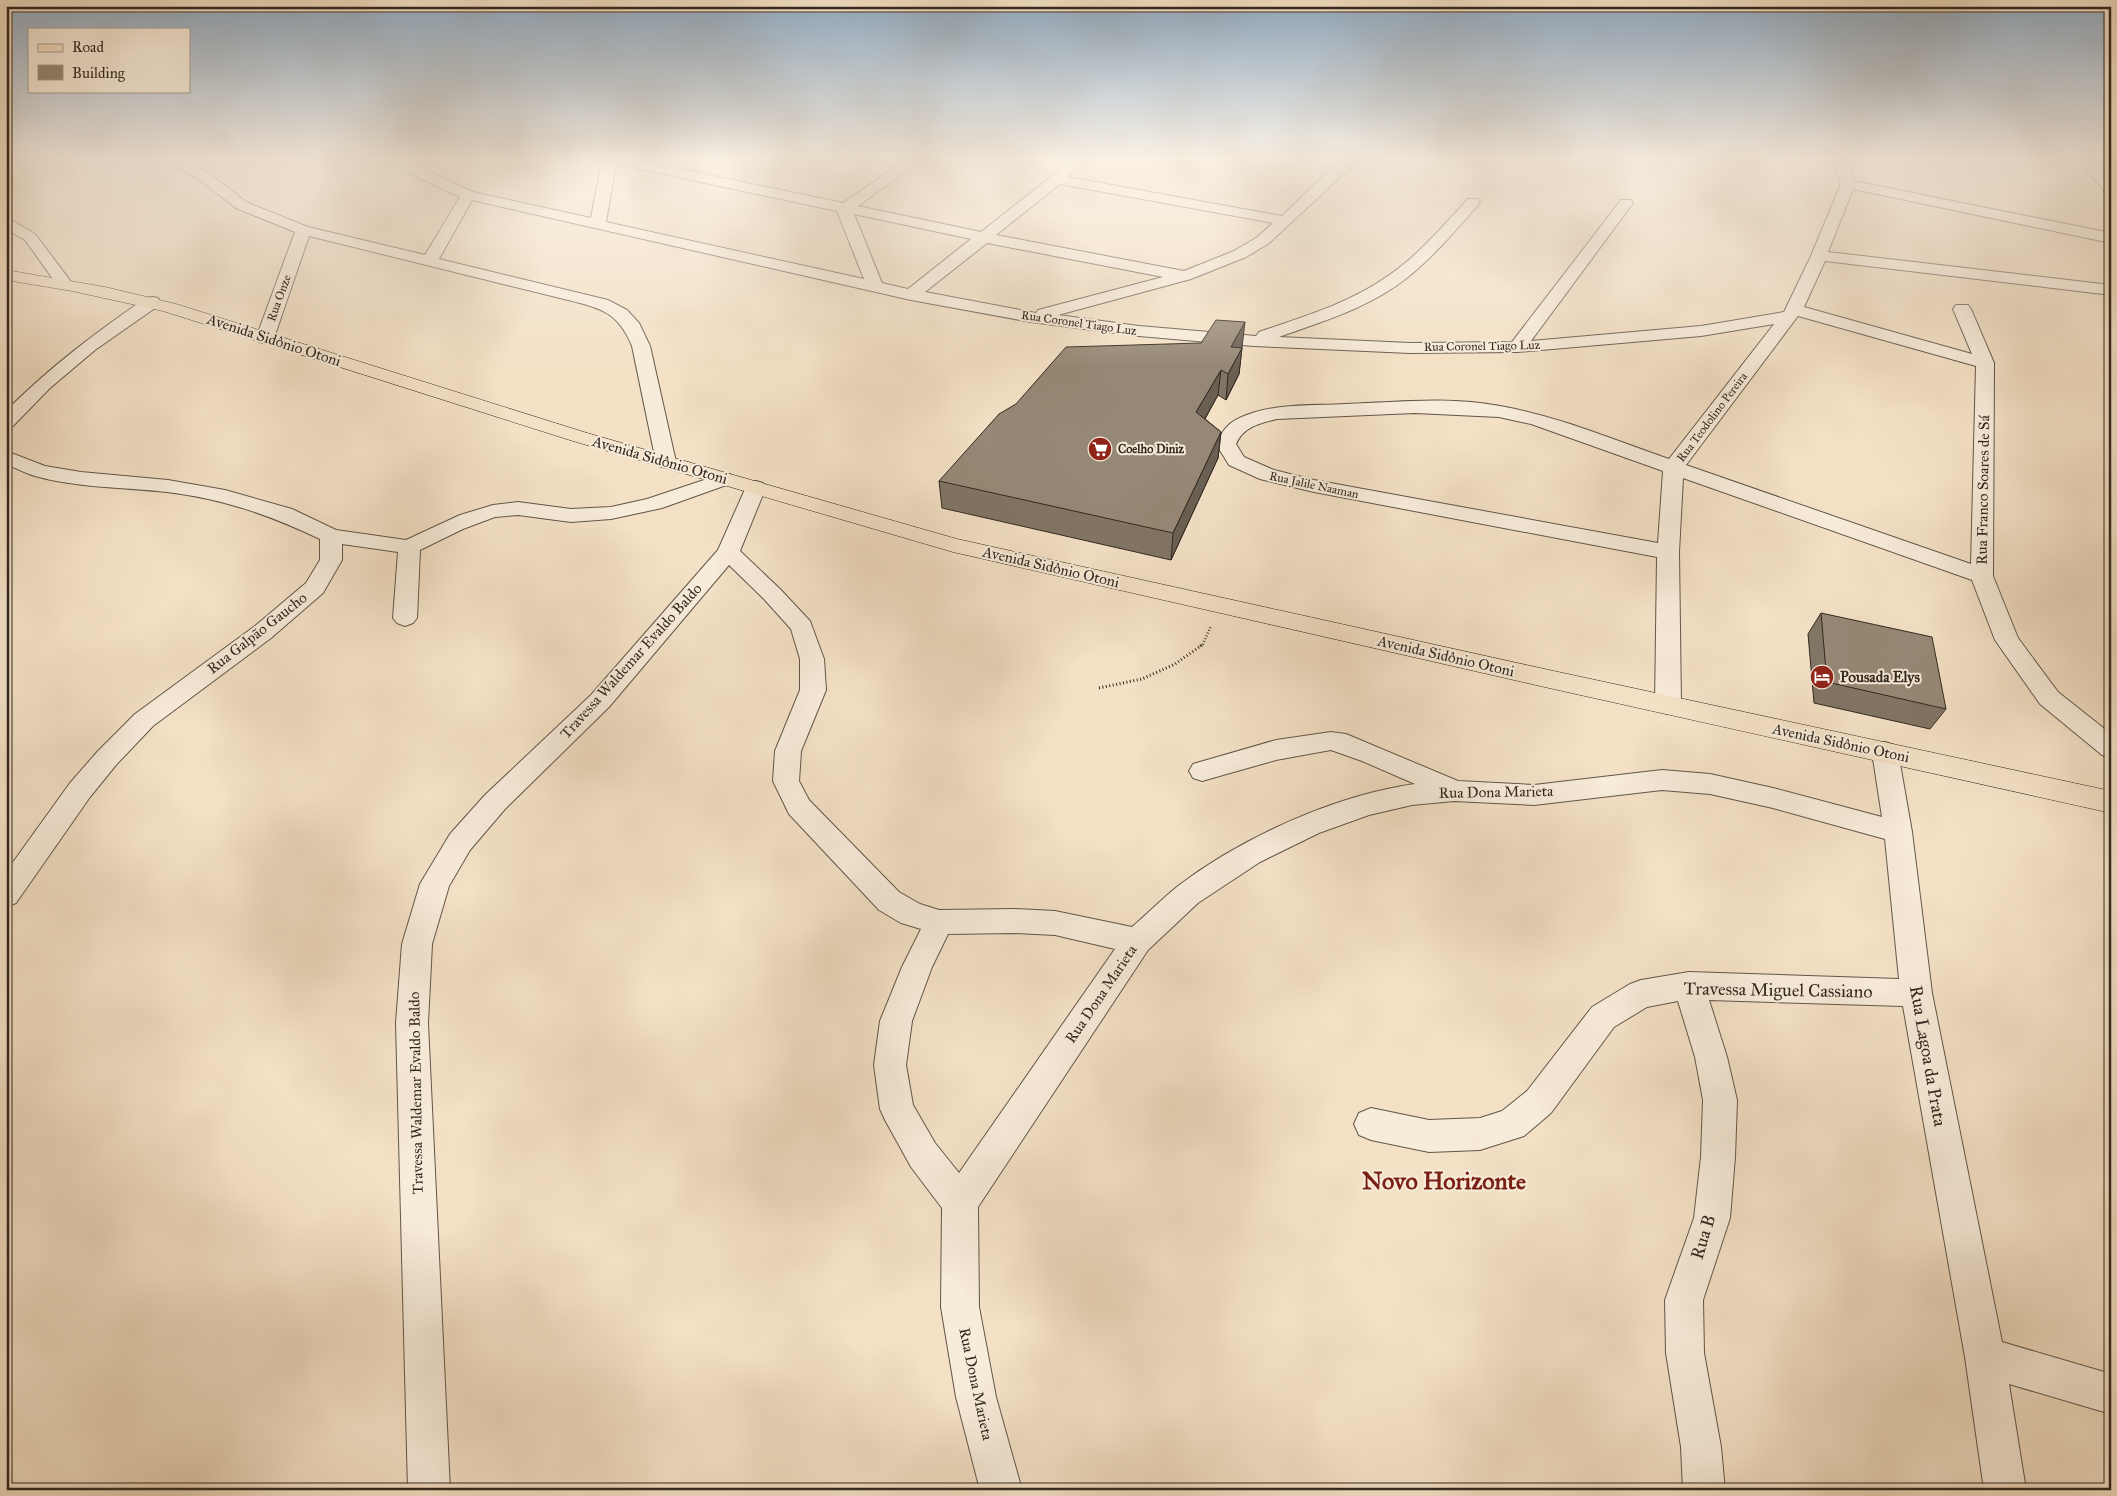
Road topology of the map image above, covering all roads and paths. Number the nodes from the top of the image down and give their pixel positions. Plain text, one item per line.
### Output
1 (14, 227) edge
2 (294, 227) edge
3 (449, 227) edge
4 (614, 227) edge
5 (851, 227) edge
6 (932, 227) edge
7 (995, 227) edge
8 (1279, 227) edge
9 (1450, 227) edge
10 (1608, 227) edge
11 (1831, 227) edge
12 (2057, 227) edge
13 (303, 230) junction
14 (982, 237) junction
15 (2111, 238) edge
16 (1819, 256) junction
17 (430, 261) junction
18 (6, 275) edge
19 (1185, 276) junction
20 (64, 282) junction
21 (874, 287) junction
22 (2111, 290) edge
23 (911, 295) junction
24 (152, 302) junction
25 (1962, 309) dead end
26 (1792, 313) junction
27 (1031, 317) junction
28 (265, 338) junction
29 (1253, 341) junction
30 (1517, 347) junction
31 (1985, 363) junction
32 (6, 422) edge
33 (6, 457) edge
34 (666, 462) junction
35 (1674, 467) junction
36 (725, 479) junction
37 (756, 486) junction
38 (331, 536) junction
39 (409, 547) junction
40 (728, 552) junction
41 (1668, 552) junction
42 (1982, 576) junction
43 (1220, 604) junction
44 (405, 618) dead end
45 (1099, 688) dead end
46 (1668, 705) junction
47 (2111, 748) edge
48 (1885, 752) junction
49 (1202, 771) dead end
50 (1454, 791) junction
51 (2111, 802) edge
52 (1898, 832) junction
53 (6, 895) edge
54 (939, 922) junction
55 (1137, 941) junction
56 (1689, 986) junction
57 (1916, 993) junction
58 (1371, 1124) dead end
59 (960, 1202) junction
60 (1985, 1357) junction
61 (2111, 1394) edge
62 (429, 1490) edge
63 (1001, 1490) edge
64 (1704, 1490) edge
65 (2005, 1490) edge

1 - 20 street
2 - 13 street
3 - 17 street
4 - 21 street, Rua Coronel Tiago Luz
5 - 21 street
6 - 14 street
7 - 14 street
8 - 19 street
9 - 29 street
10 - 30 street
11 - 16 street, Rua Teodolino Pereira
12 - 15 street
13 - 17 street
13 - 28 street, Rua Onze
14 - 19 street
14 - 23 street
16 - 22 street
16 - 26 street, Rua Teodolino Pereira
17 - 34 street
18 - 20 main road, Avenida Sidônio Otoni
19 - 27 street
20 - 24 main road, Avenida Sidônio Otoni
21 - 23 street, Rua Coronel Tiago Luz
23 - 27 street, Rua Coronel Tiago Luz
24 - 28 main road, Avenida Sidônio Otoni
24 - 32 street
25 - 31 street, Rua Franco Soares de Sá
26 - 30 street, Rua Coronel Tiago Luz
26 - 31 street
26 - 35 street, Rua Teodolino Pereira
27 - 29 street, Rua Coronel Tiago Luz
28 - 34 main road, Avenida Sidônio Otoni
29 - 30 street, Rua Coronel Tiago Luz
31 - 42 street, Rua Franco Soares de Sá
33 - 38 street
34 - 36 main road, Avenida Sidônio Otoni
35 - 41 street, Rua Teodolino Pereira
35 - 41 street, Rua Jalile Naaman
35 - 42 street
36 - 37 main road, Avenida Sidônio Otoni
36 - 39 street
37 - 40 street, Travessa Waldemar Evaldo Baldo
37 - 43 main road, Avenida Sidônio Otoni
38 - 39 street
38 - 53 street, Rua Galpão Gaucho
39 - 44 street
40 - 54 street
40 - 62 street, Travessa Waldemar Evaldo Baldo
41 - 46 street, Rua Teodolino Pereira
42 - 47 street, Rua Franco Soares de Sá
43 - 45 path
43 - 46 main road, Avenida Sidônio Otoni
46 - 48 main road, Avenida Sidônio Otoni
48 - 51 main road, Avenida Sidônio Otoni
48 - 52 street, Rua Lagoa da Prata
49 - 50 street
50 - 52 street, Rua Dona Marieta
50 - 55 street, Rua Dona Marieta
52 - 57 street, Rua Lagoa da Prata
54 - 55 street
54 - 59 street
55 - 59 street, Rua Dona Marieta
56 - 57 street, Travessa Miguel Cassiano
56 - 58 street, Travessa Miguel Cassiano
56 - 64 street, Rua B
57 - 60 street, Rua Lagoa da Prata
59 - 63 street, Rua Dona Marieta
60 - 61 street
60 - 65 street, Rua Lagoa da Prata

